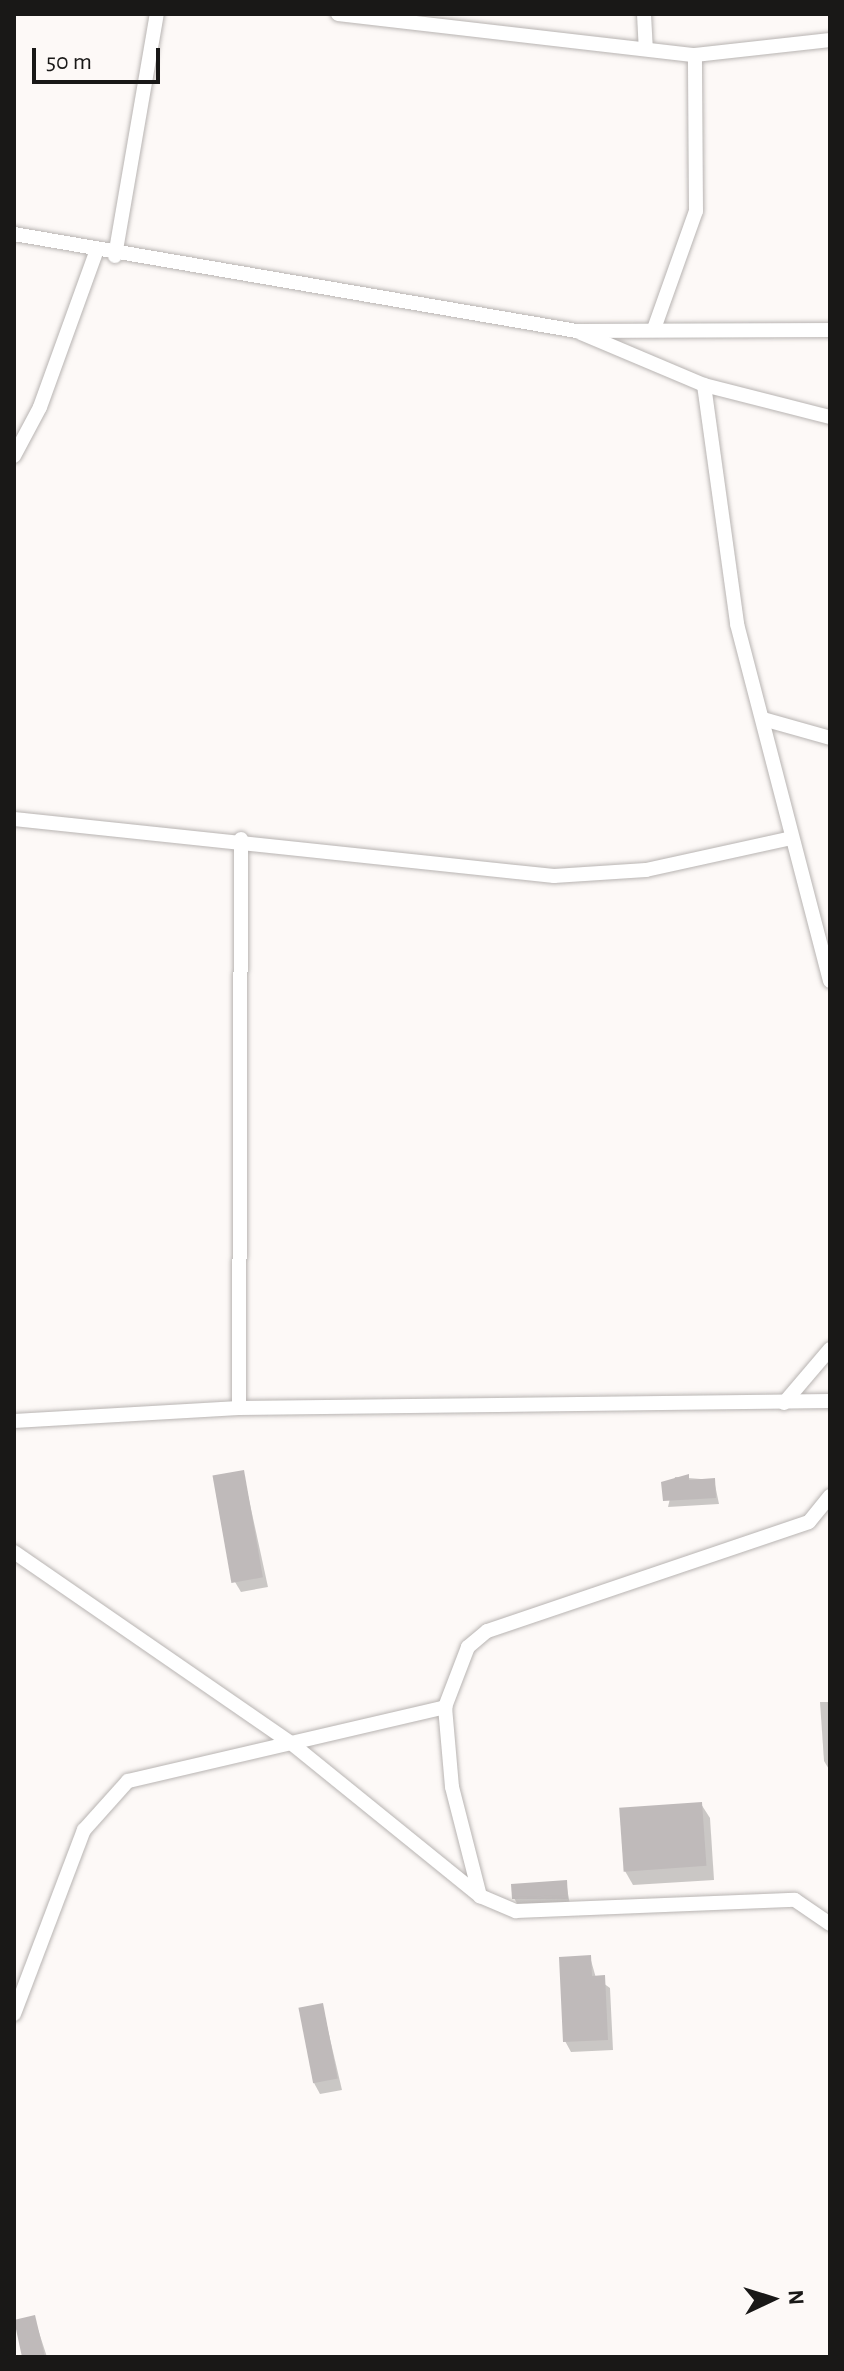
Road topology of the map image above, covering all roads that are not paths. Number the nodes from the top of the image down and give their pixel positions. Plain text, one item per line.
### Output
1 (157, 14) edge
2 (338, 14) edge
3 (644, 14) edge
4 (830, 40) edge
5 (646, 48) junction
6 (695, 55) junction
7 (14, 234) edge
8 (96, 252) junction
9 (115, 256) junction
10 (655, 326) junction
11 (830, 330) edge
12 (577, 331) junction
13 (704, 385) junction
14 (830, 417) edge
15 (14, 456) edge
16 (763, 719) junction
17 (830, 738) edge
18 (14, 819) edge
19 (791, 838) junction
20 (241, 839) junction
21 (830, 981) edge
22 (830, 1349) edge
23 (830, 1401) edge
24 (784, 1403) junction
25 (239, 1408) junction
26 (14, 1421) edge
27 (830, 1496) edge
28 (14, 1552) edge
29 (445, 1707) junction
30 (291, 1743) junction
31 (480, 1896) junction
32 (830, 1924) edge
33 (14, 2014) edge

1 - 9 street
2 - 5 street
3 - 5 street
4 - 6 street
5 - 6 street
6 - 10 street
7 - 8 street
8 - 9 street
8 - 15 street
9 - 12 street
10 - 11 street
10 - 12 street
12 - 13 street
13 - 14 street
13 - 16 street
16 - 17 street
16 - 19 street
18 - 20 street
19 - 20 street
19 - 21 street
20 - 25 street
22 - 24 street
23 - 24 street
24 - 25 street
25 - 26 street
27 - 29 street
28 - 30 street
29 - 30 street
29 - 31 street
30 - 31 street
30 - 33 street
31 - 32 street

